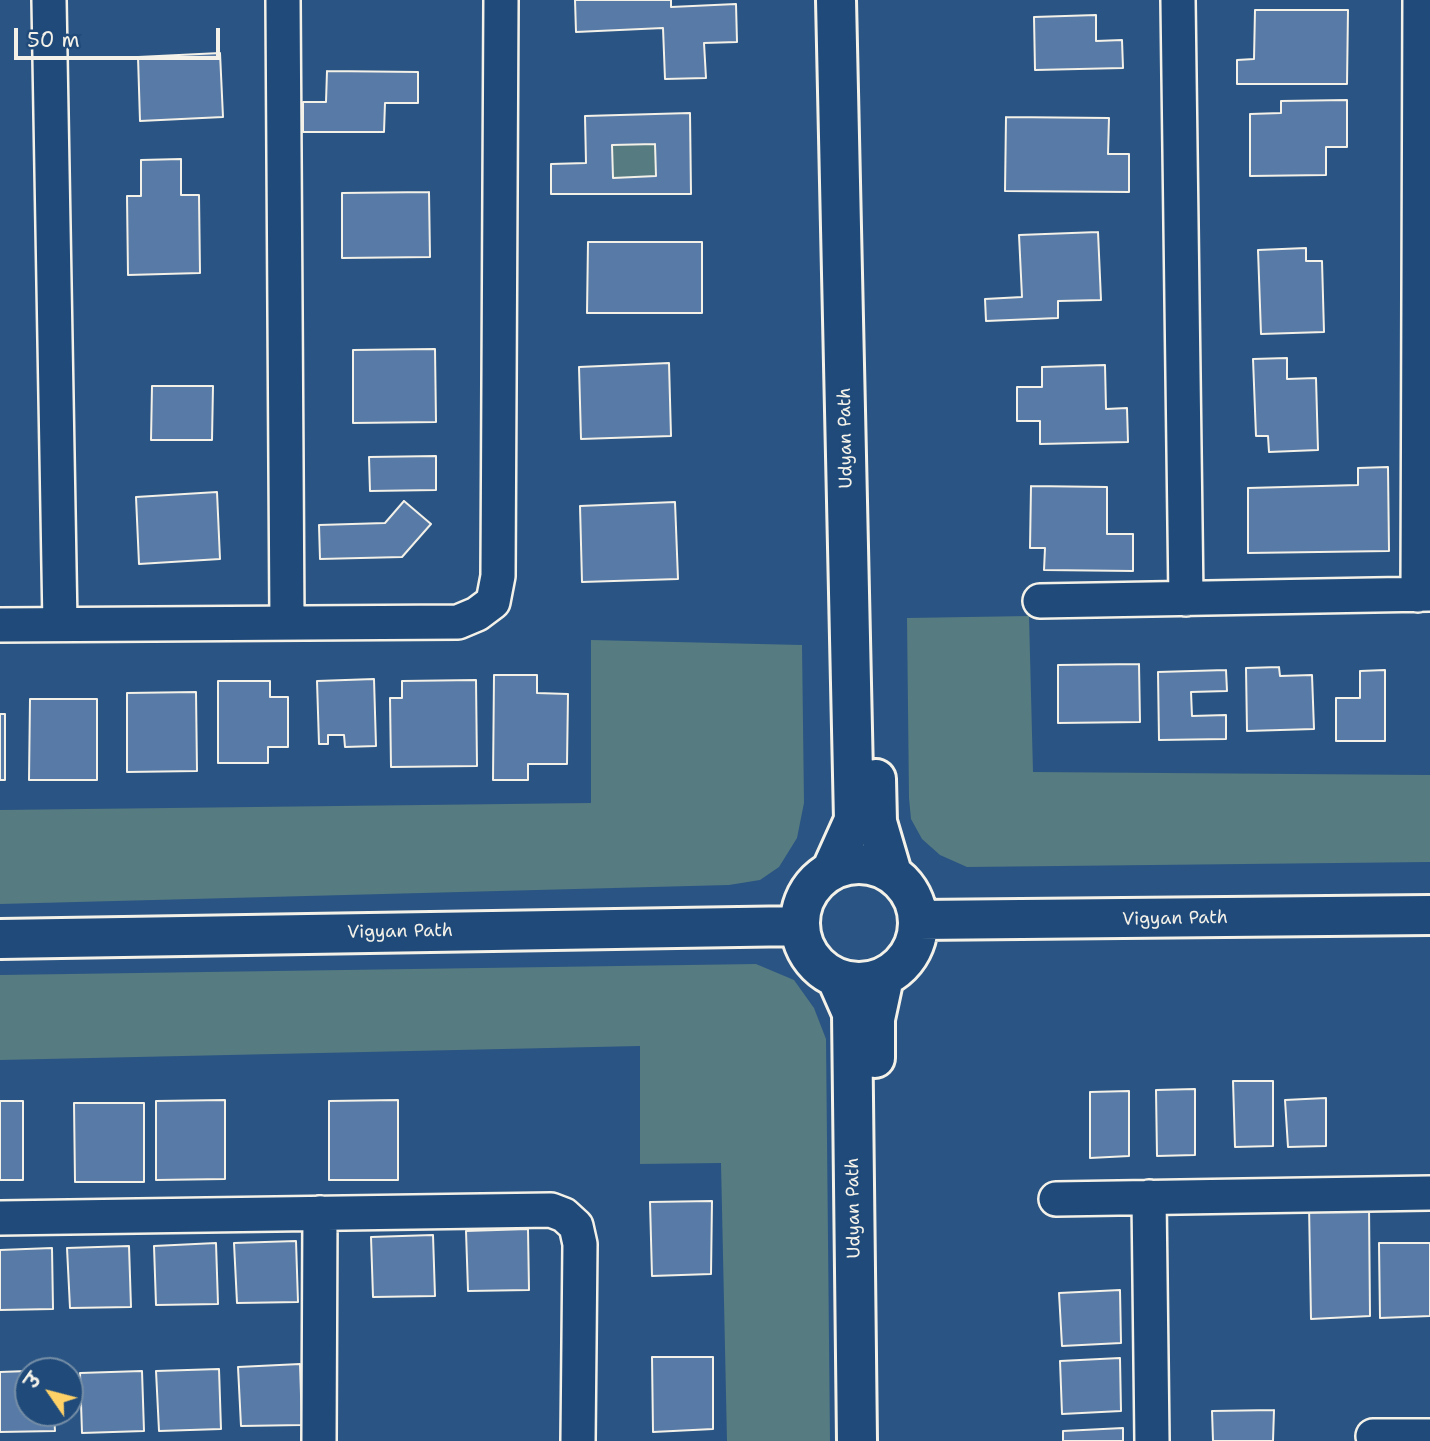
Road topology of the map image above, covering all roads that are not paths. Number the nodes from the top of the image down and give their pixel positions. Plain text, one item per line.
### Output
1 (49, 0) edge
2 (283, 0) edge
3 (500, 0) edge
4 (836, 0) edge
5 (861, 0) edge
6 (1178, 0) edge
7 (1420, 0) edge
8 (1424, 204) edge
9 (1424, 595) edge
10 (1186, 599) junction
11 (1040, 601) dead end
12 (287, 621) junction
13 (60, 624) junction
14 (0, 625) edge
15 (831, 871) junction
16 (892, 873) junction
17 (1430, 915) edge
18 (919, 920) junction
19 (800, 926) junction
20 (0, 939) edge
21 (884, 977) junction
22 (837, 979) junction
23 (1430, 1193) edge
24 (1149, 1197) junction
25 (1056, 1199) dead end
26 (320, 1213) junction
27 (0, 1218) edge
28 (1373, 1436) dead end
29 (1430, 1436) edge
30 (319, 1441) edge
31 (578, 1441) edge
32 (858, 1441) edge
33 (881, 1441) edge
34 (1153, 1441) edge

1 - 13 street
2 - 12 street
3 - 12 street
4 - 15 main road, Udyan Path
5 - 16 main road, Udyan Path
6 - 10 street
7 - 8 street
8 - 9 street
9 - 10 street
10 - 11 street
12 - 13 street
13 - 14 street
15 - 16 main road
15 - 19 main road
16 - 18 main road
17 - 18 main road, Vigyan Path
18 - 21 main road
19 - 20 main road, Vigyan Path
19 - 22 main road
21 - 22 main road
21 - 33 main road, Udyan Path
22 - 32 main road, Udyan Path
23 - 24 street
24 - 25 street
24 - 34 street
26 - 27 street
26 - 30 street
26 - 31 street
28 - 29 street

